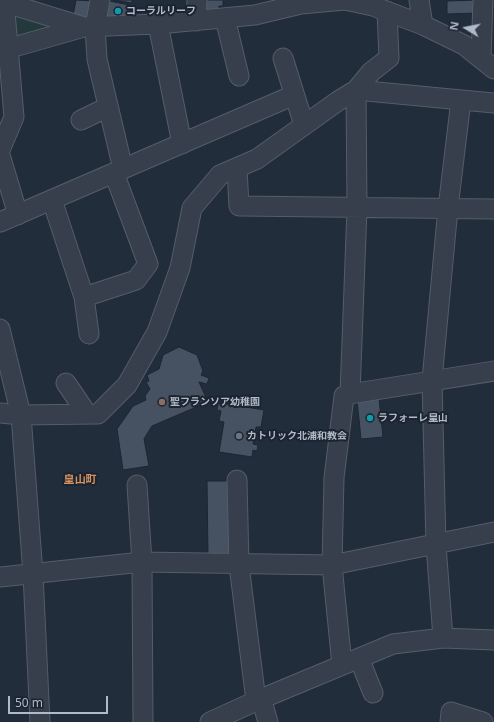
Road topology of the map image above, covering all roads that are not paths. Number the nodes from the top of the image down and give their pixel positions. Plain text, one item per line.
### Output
1 (100, 0) edge
2 (197, 0) edge
3 (345, 0) edge
4 (419, 0) edge
5 (483, 0) edge
6 (2, 1) edge
7 (387, 11) junction
8 (225, 18) junction
9 (196, 21) junction
10 (158, 24) junction
11 (422, 25) junction
12 (90, 27) junction
13 (4, 50) edge
14 (282, 58) dead end
15 (488, 64) edge
16 (239, 76) dead end
17 (356, 90) junction
18 (294, 95) junction
19 (461, 100) junction
20 (494, 103) edge
21 (6, 105) edge
22 (108, 107) junction
23 (81, 120) dead end
24 (304, 125) junction
25 (182, 144) junction
26 (0, 150) edge
27 (0, 155) edge
28 (237, 168) junction
29 (119, 171) junction
30 (52, 200) junction
31 (357, 208) junction
32 (448, 208) junction
33 (494, 209) edge
34 (18, 214) junction
35 (0, 222) edge
36 (84, 297) junction
37 (0, 329) edge
38 (89, 334) dead end
39 (494, 371) edge
40 (432, 380) junction
41 (66, 383) dead end
42 (350, 394) junction
43 (0, 413) edge
44 (83, 414) junction
45 (20, 415) junction
46 (237, 480) dead end
47 (137, 485) dead end
48 (494, 532) edge
49 (436, 545) junction
50 (142, 562) junction
51 (239, 565) junction
52 (332, 565) junction
53 (33, 574) junction
54 (0, 576) edge
55 (443, 638) junction
56 (494, 640) edge
57 (359, 658) junction
58 (342, 665) junction
59 (373, 693) dead end
60 (258, 699) junction
61 (40, 722) edge
62 (143, 722) edge
63 (212, 722) edge
64 (268, 722) edge
65 (450, 722) edge
66 (483, 722) edge

1 - 12 street
2 - 9 street
3 - 7 street
3 - 8 street
4 - 11 street
5 - 15 street
6 - 12 street
6 - 13 street
7 - 11 street
7 - 17 street
8 - 9 street
8 - 16 street
9 - 10 street
10 - 12 street
10 - 25 street
11 - 15 street
12 - 13 street
12 - 22 street
13 - 21 street
14 - 18 street
17 - 19 street
17 - 24 street
17 - 31 street
18 - 24 street
18 - 25 street
19 - 20 street
19 - 32 street
21 - 26 street
22 - 23 street
22 - 29 street
24 - 28 street
25 - 29 street
27 - 34 street
28 - 31 street
28 - 44 street
29 - 30 street
29 - 36 street
30 - 34 street
30 - 36 street
31 - 32 street
31 - 42 street
32 - 33 street
32 - 40 street
34 - 35 street
36 - 38 street
37 - 45 street
39 - 40 street
40 - 42 street
40 - 49 street
41 - 44 street
42 - 52 street
43 - 45 street
44 - 45 street
45 - 53 street
46 - 51 street
47 - 50 street
48 - 49 street
49 - 52 street
49 - 55 street
50 - 51 street
50 - 53 street
50 - 62 street
51 - 52 street
51 - 60 street
52 - 58 street
53 - 54 street
53 - 61 street
55 - 56 street
55 - 57 street
57 - 58 street
57 - 59 street
58 - 60 street
60 - 63 street
60 - 64 street
65 - 66 street

